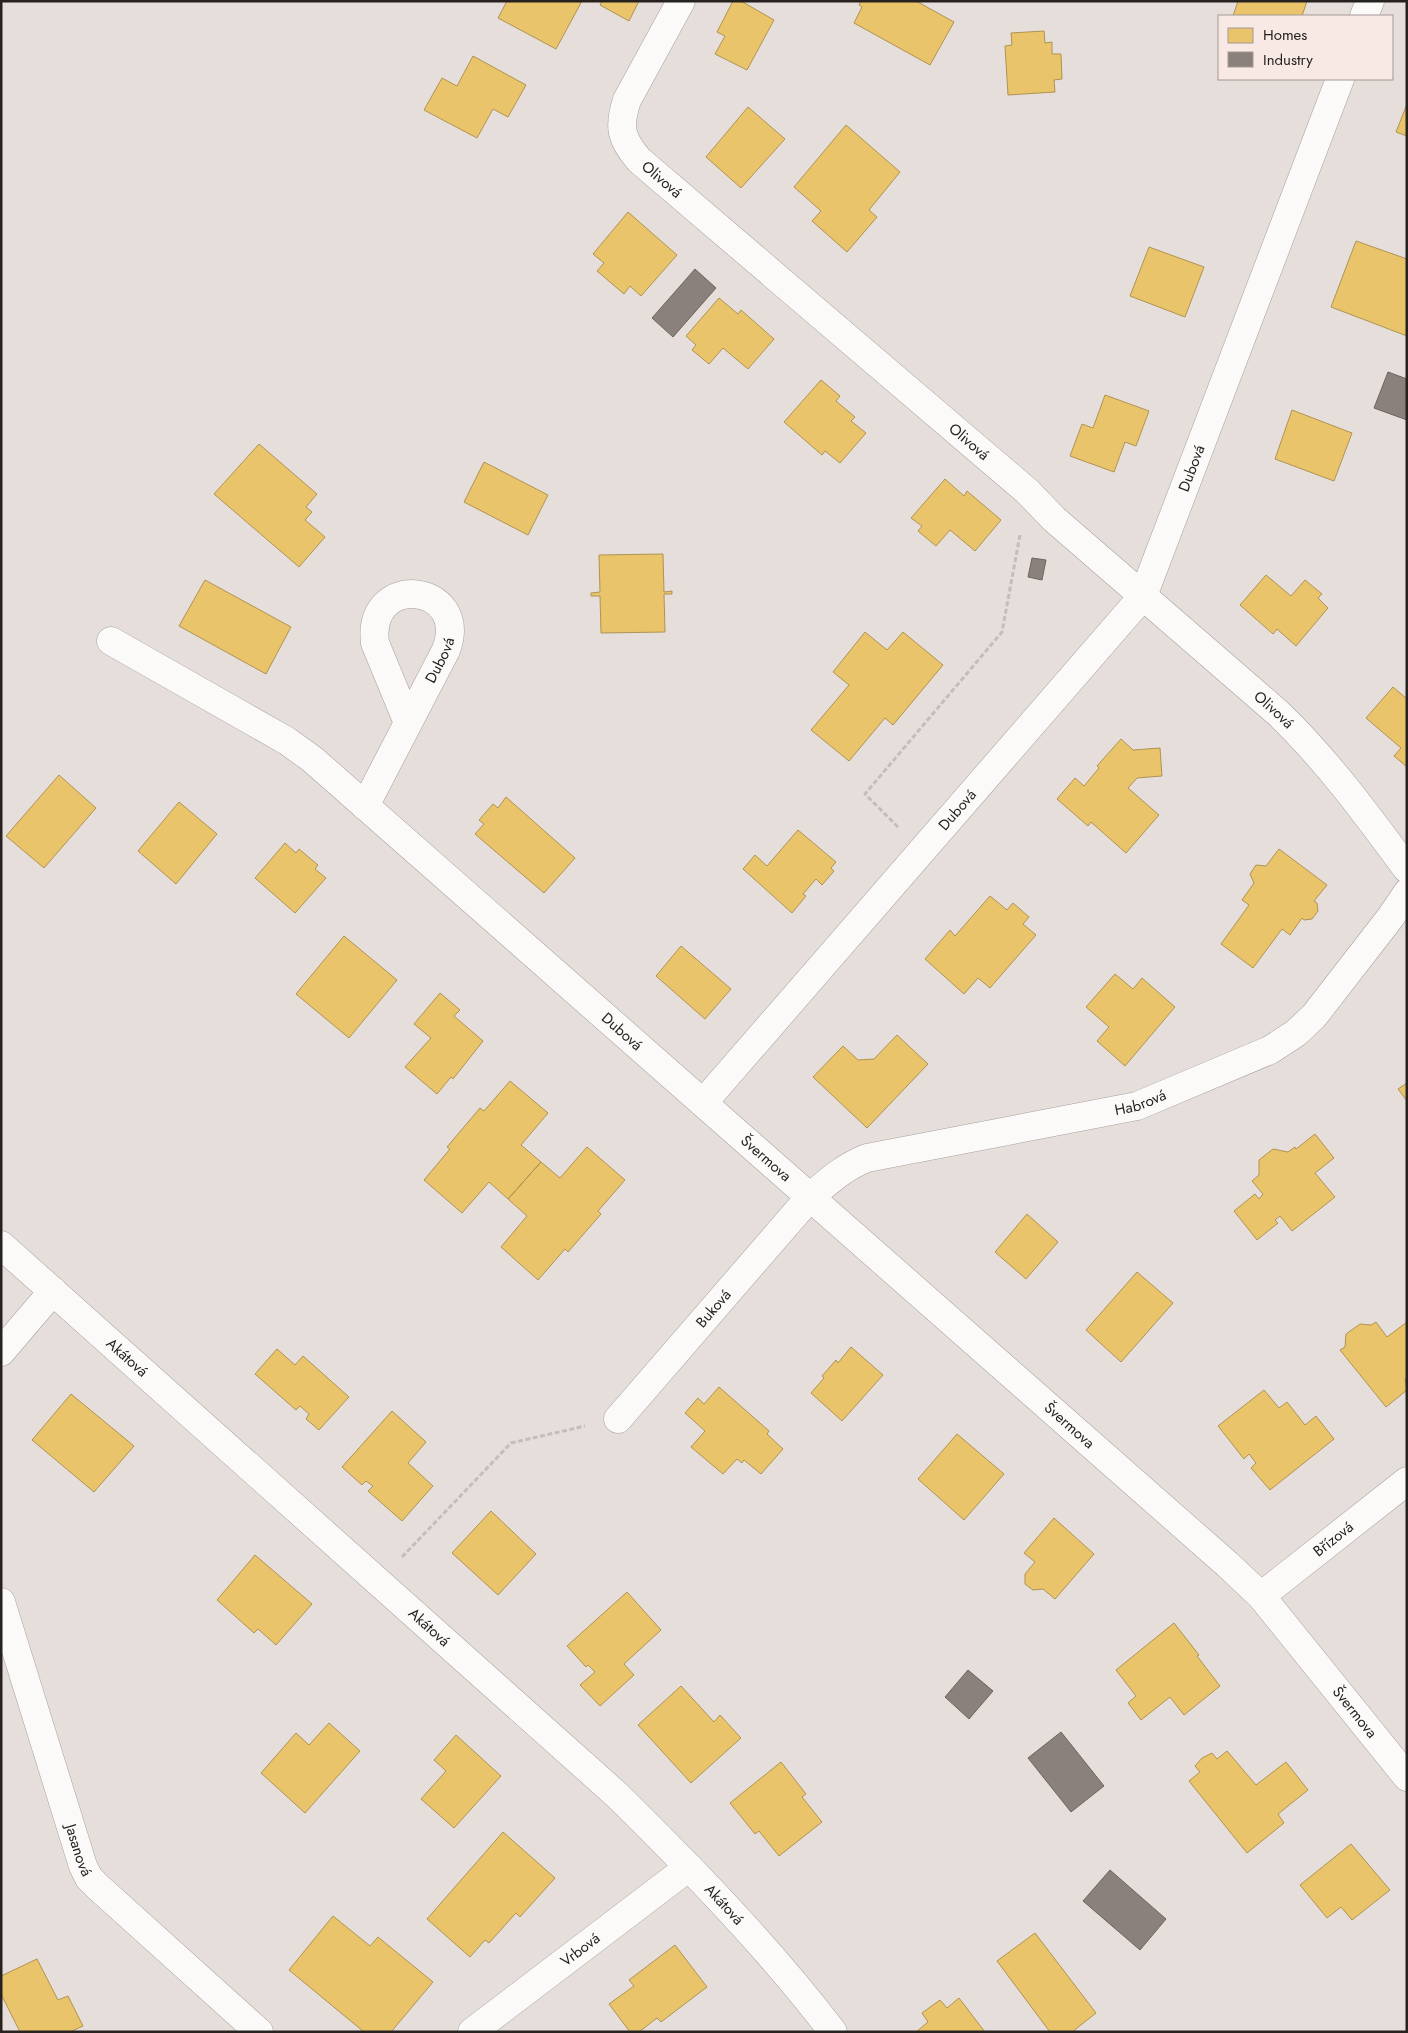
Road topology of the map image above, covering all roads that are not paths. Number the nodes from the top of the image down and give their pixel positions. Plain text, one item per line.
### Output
1 (681, 1) edge
2 (1370, 1) edge
3 (1364, 15) edge
4 (1340, 80) edge
5 (1143, 596) junction
6 (111, 641) dead end
7 (408, 724) dead end
8 (365, 806) junction
9 (1407, 869) edge
10 (1407, 893) edge
11 (703, 1103) junction
12 (810, 1197) junction
13 (1, 1245) edge
14 (52, 1291) junction
15 (1, 1352) edge
16 (618, 1419) road end
17 (1407, 1481) edge
18 (1261, 1596) junction
19 (1, 1602) edge
20 (1407, 1777) edge
21 (689, 1867) junction
22 (259, 2032) edge
23 (472, 2032) edge
24 (833, 2032) edge

1 - 5 street, Olivová
2 - 3 street
4 - 5 street, Dubová
5 - 9 street, Olivová
5 - 11 street, Dubová
6 - 8 street, Dubová
7 - 8 street
8 - 11 street, Dubová
10 - 12 street, Habrová
11 - 12 street, Švermova
12 - 16 street, Buková
12 - 18 street, Švermova
13 - 14 street, Akátová
14 - 15 street
14 - 21 street, Akátová
17 - 18 street, Břízová
18 - 20 street, Švermova
19 - 22 street, Jasanová
21 - 23 street, Vrbová
21 - 24 street, Akátová

